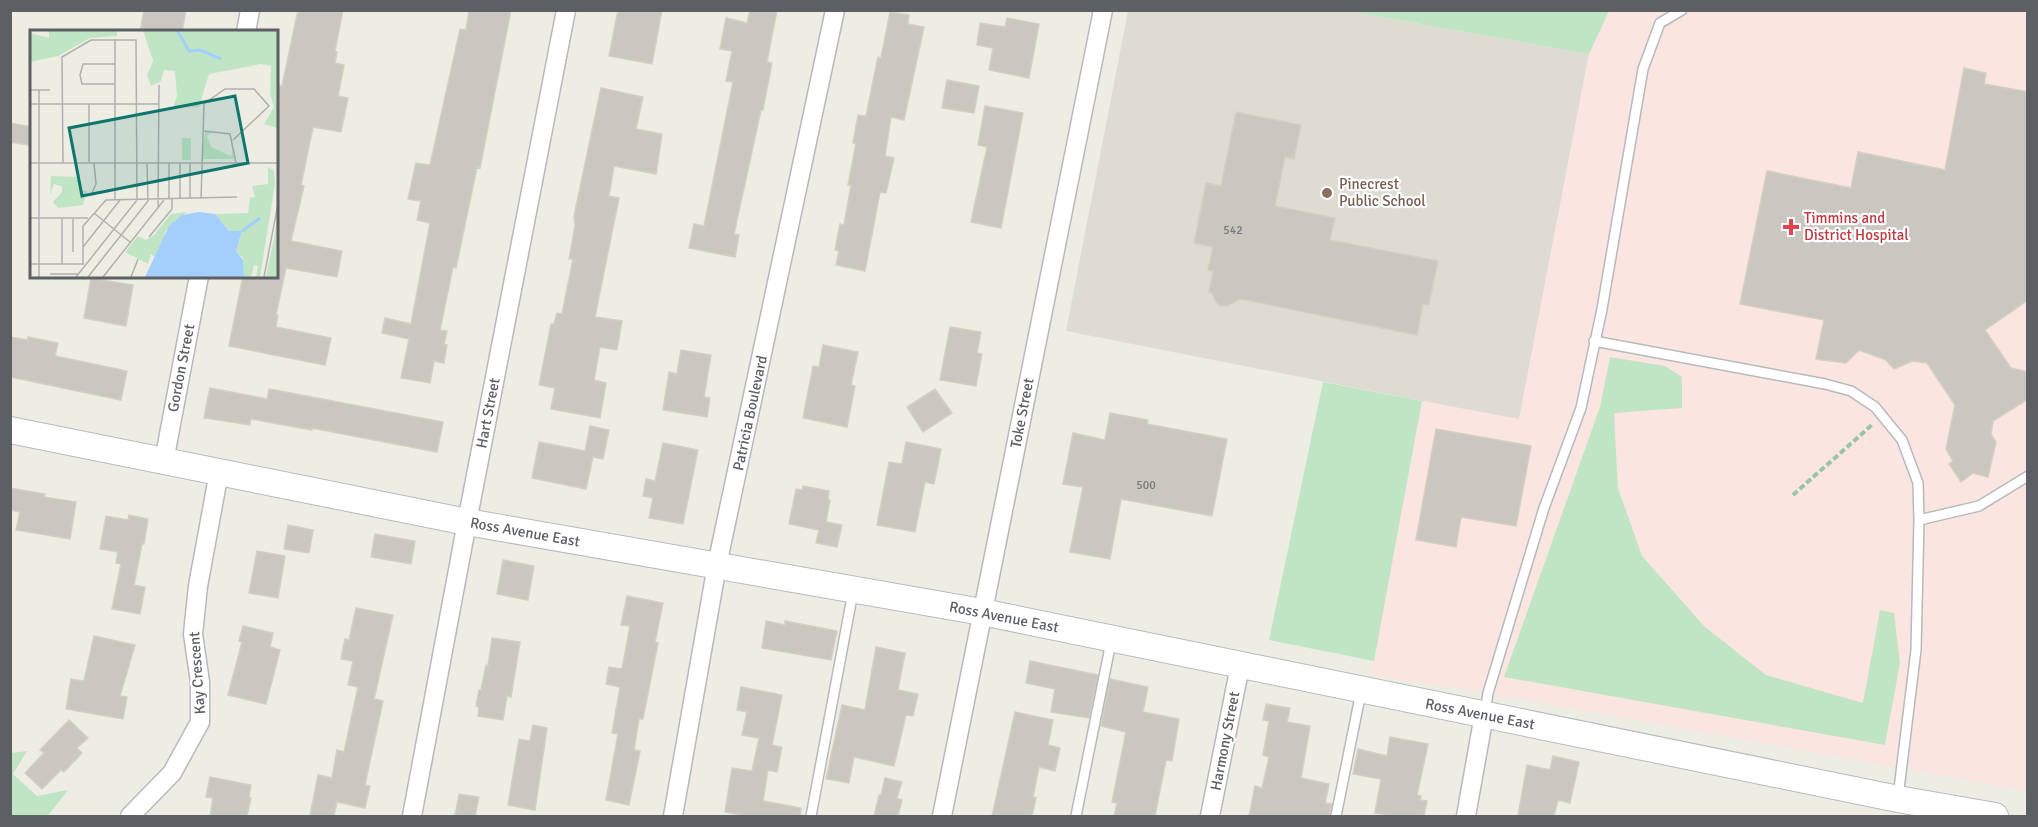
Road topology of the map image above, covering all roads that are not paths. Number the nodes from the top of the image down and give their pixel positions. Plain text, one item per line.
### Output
1 (250, 10) edge
2 (566, 10) edge
3 (835, 10) edge
4 (1103, 10) edge
5 (1682, 10) edge
6 (246, 30) edge
7 (199, 278) edge
8 (1594, 340) junction
9 (10, 430) edge
10 (164, 461) junction
11 (219, 472) junction
12 (2028, 476) edge
13 (1919, 520) junction
14 (467, 522) junction
15 (717, 565) junction
16 (854, 589) junction
17 (982, 612) junction
18 (1112, 639) junction
19 (1240, 666) junction
20 (1362, 690) junction
21 (1484, 715) junction
22 (1898, 799) junction
23 (130, 816) edge
24 (412, 816) edge
25 (673, 816) edge
26 (811, 816) edge
27 (942, 816) edge
28 (1076, 816) edge
29 (1210, 816) edge
30 (1336, 816) edge
31 (1466, 816) edge
32 (1995, 816) edge

1 - 6 street
2 - 14 street, Hart Street
3 - 15 street, Patricia Boulevard
4 - 17 street, Toke Street
5 - 8 lane
7 - 10 street, Gordon Street
8 - 13 lane
8 - 21 lane
9 - 10 main road, Ross Avenue East
10 - 11 main road, Ross Avenue East
11 - 14 main road, Ross Avenue East
11 - 23 street, Kay Crescent
12 - 13 lane
13 - 22 lane
14 - 15 main road, Ross Avenue East
14 - 24 street, Hart Street
15 - 16 main road, Ross Avenue East
15 - 25 street, Patricia Boulevard
16 - 17 main road, Ross Avenue East
16 - 26 lane
17 - 18 main road, Ross Avenue East
17 - 27 street, Toke Street
18 - 19 main road, Ross Avenue East
18 - 28 lane
19 - 20 main road, Ross Avenue East
19 - 29 street, Harmony Street
20 - 21 main road, Ross Avenue East
20 - 30 lane
21 - 22 main road, Ross Avenue East
21 - 31 street
22 - 32 main road, Ross Avenue East

